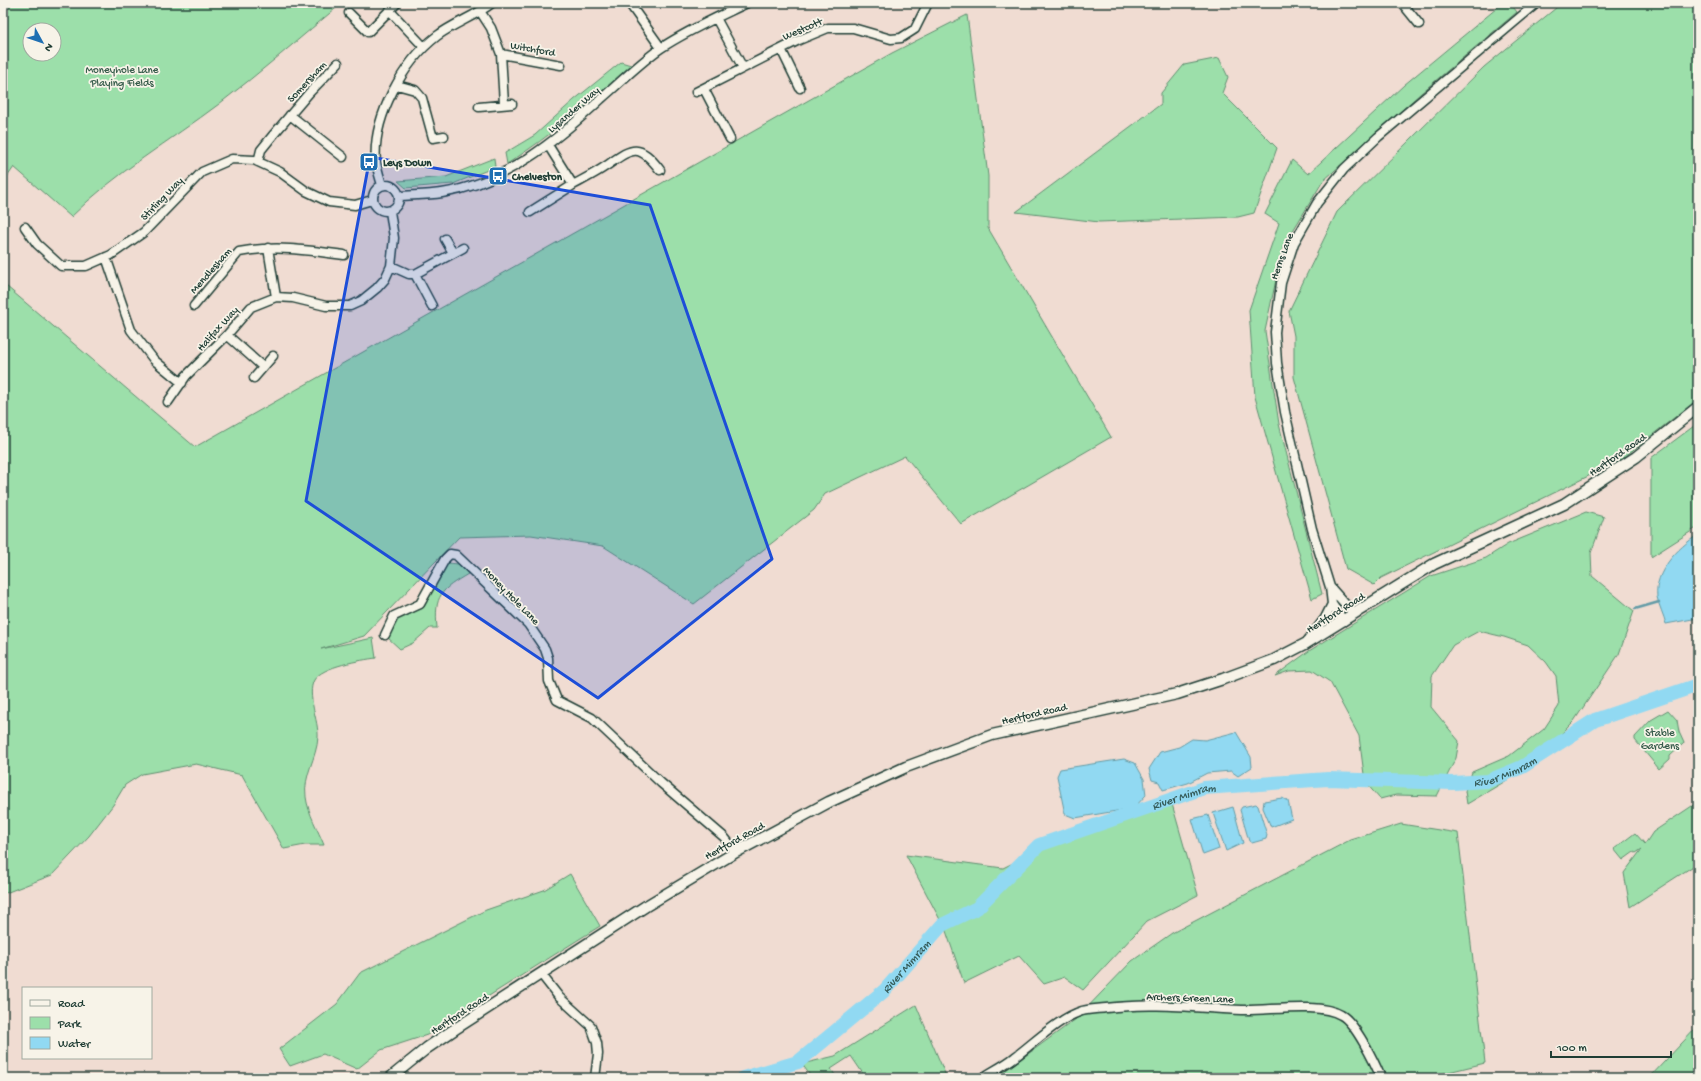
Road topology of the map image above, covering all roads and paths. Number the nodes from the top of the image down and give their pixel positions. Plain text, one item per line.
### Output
1 (397, 3) edge
2 (492, 3) edge
3 (747, 3) edge
4 (1402, 3) edge
5 (633, 4) edge
6 (927, 5) dead end
7 (1531, 5) edge
8 (390, 10) junction
9 (480, 11) junction
10 (349, 13) dead end
11 (716, 18) junction
12 (1419, 24) dead end
13 (424, 47) junction
14 (661, 48) junction
15 (781, 49) junction
16 (501, 54) junction
17 (338, 63) dead end
18 (561, 65) dead end
19 (743, 68) junction
20 (397, 85) junction
21 (800, 88) dead end
22 (479, 107) dead end
23 (290, 115) junction
24 (444, 136) dead end
25 (730, 139) dead end
26 (548, 145) junction
27 (343, 157) dead end
28 (258, 162) junction
29 (660, 170) dead end
30 (382, 185) junction
31 (573, 185) junction
32 (399, 196) junction
33 (372, 200) junction
34 (390, 211) junction
35 (530, 212) dead end
36 (25, 227) dead end
37 (445, 239) dead end
38 (268, 248) junction
39 (463, 248) dead end
40 (453, 254) junction
41 (344, 255) dead end
42 (106, 257) junction
43 (391, 266) junction
44 (415, 274) junction
45 (276, 297) junction
46 (194, 306) dead end
47 (432, 306) dead end
48 (227, 335) junction
49 (273, 356) dead end
50 (263, 367) junction
51 (254, 378) dead end
52 (182, 383) junction
53 (168, 402) dead end
54 (1698, 407) edge
55 (1330, 587) junction
56 (1332, 604) junction
57 (1354, 614) junction
58 (1344, 621) junction
59 (385, 635) dead end
60 (1305, 644) junction
61 (736, 852) junction
62 (541, 974) junction
63 (390, 1078) edge
64 (595, 1078) edge
65 (982, 1078) edge
66 (1381, 1078) edge

1 - 8 street
2 - 9 street
3 - 11 street, Lysander Way
4 - 12 street
5 - 14 street
6 - 15 street, Westcott
7 - 55 street, Herns Lane
8 - 10 street
8 - 13 street
9 - 13 street
9 - 16 street, Witchford
11 - 14 street, Lysander Way
11 - 19 street
13 - 20 street
14 - 26 street, Lysander Way
15 - 19 street, Westcott
15 - 21 street
16 - 18 street, Witchford
16 - 22 street, Witchford
17 - 23 street, Somersham
19 - 25 street, Westcott
20 - 24 street
20 - 30 street
23 - 27 street, Somersham
23 - 28 street, Somersham
26 - 31 street
26 - 32 street, Lysander Way
28 - 33 street, Stirling Way
28 - 42 street, Stirling Way
29 - 31 street
30 - 32 street
30 - 33 street
31 - 35 street
32 - 34 street
33 - 34 street
34 - 43 street, Halifax Way
36 - 42 street, Stirling Way
37 - 40 street
38 - 41 street, Mendlesham
38 - 45 street
38 - 46 street, Mendlesham
39 - 40 street
40 - 44 street
42 - 52 street
43 - 44 street
43 - 45 street, Halifax Way
44 - 47 street
45 - 48 street, Halifax Way
48 - 50 street
48 - 52 street, Halifax Way
49 - 50 street
50 - 51 street
52 - 53 street, Halifax Way
54 - 57 main road, Hertford Road
55 - 56 street, Herns Lane
55 - 57 street, Herns Lane
56 - 58 street, Herns Lane
56 - 60 street
57 - 58 main road, Hertford Road
58 - 60 main road, Hertford Road
59 - 61 street, Money Hole Lane
60 - 61 main road, Hertford Road
61 - 62 main road, Hertford Road
62 - 63 main road, Hertford Road
62 - 64 street
65 - 66 street, Archers Green Lane

